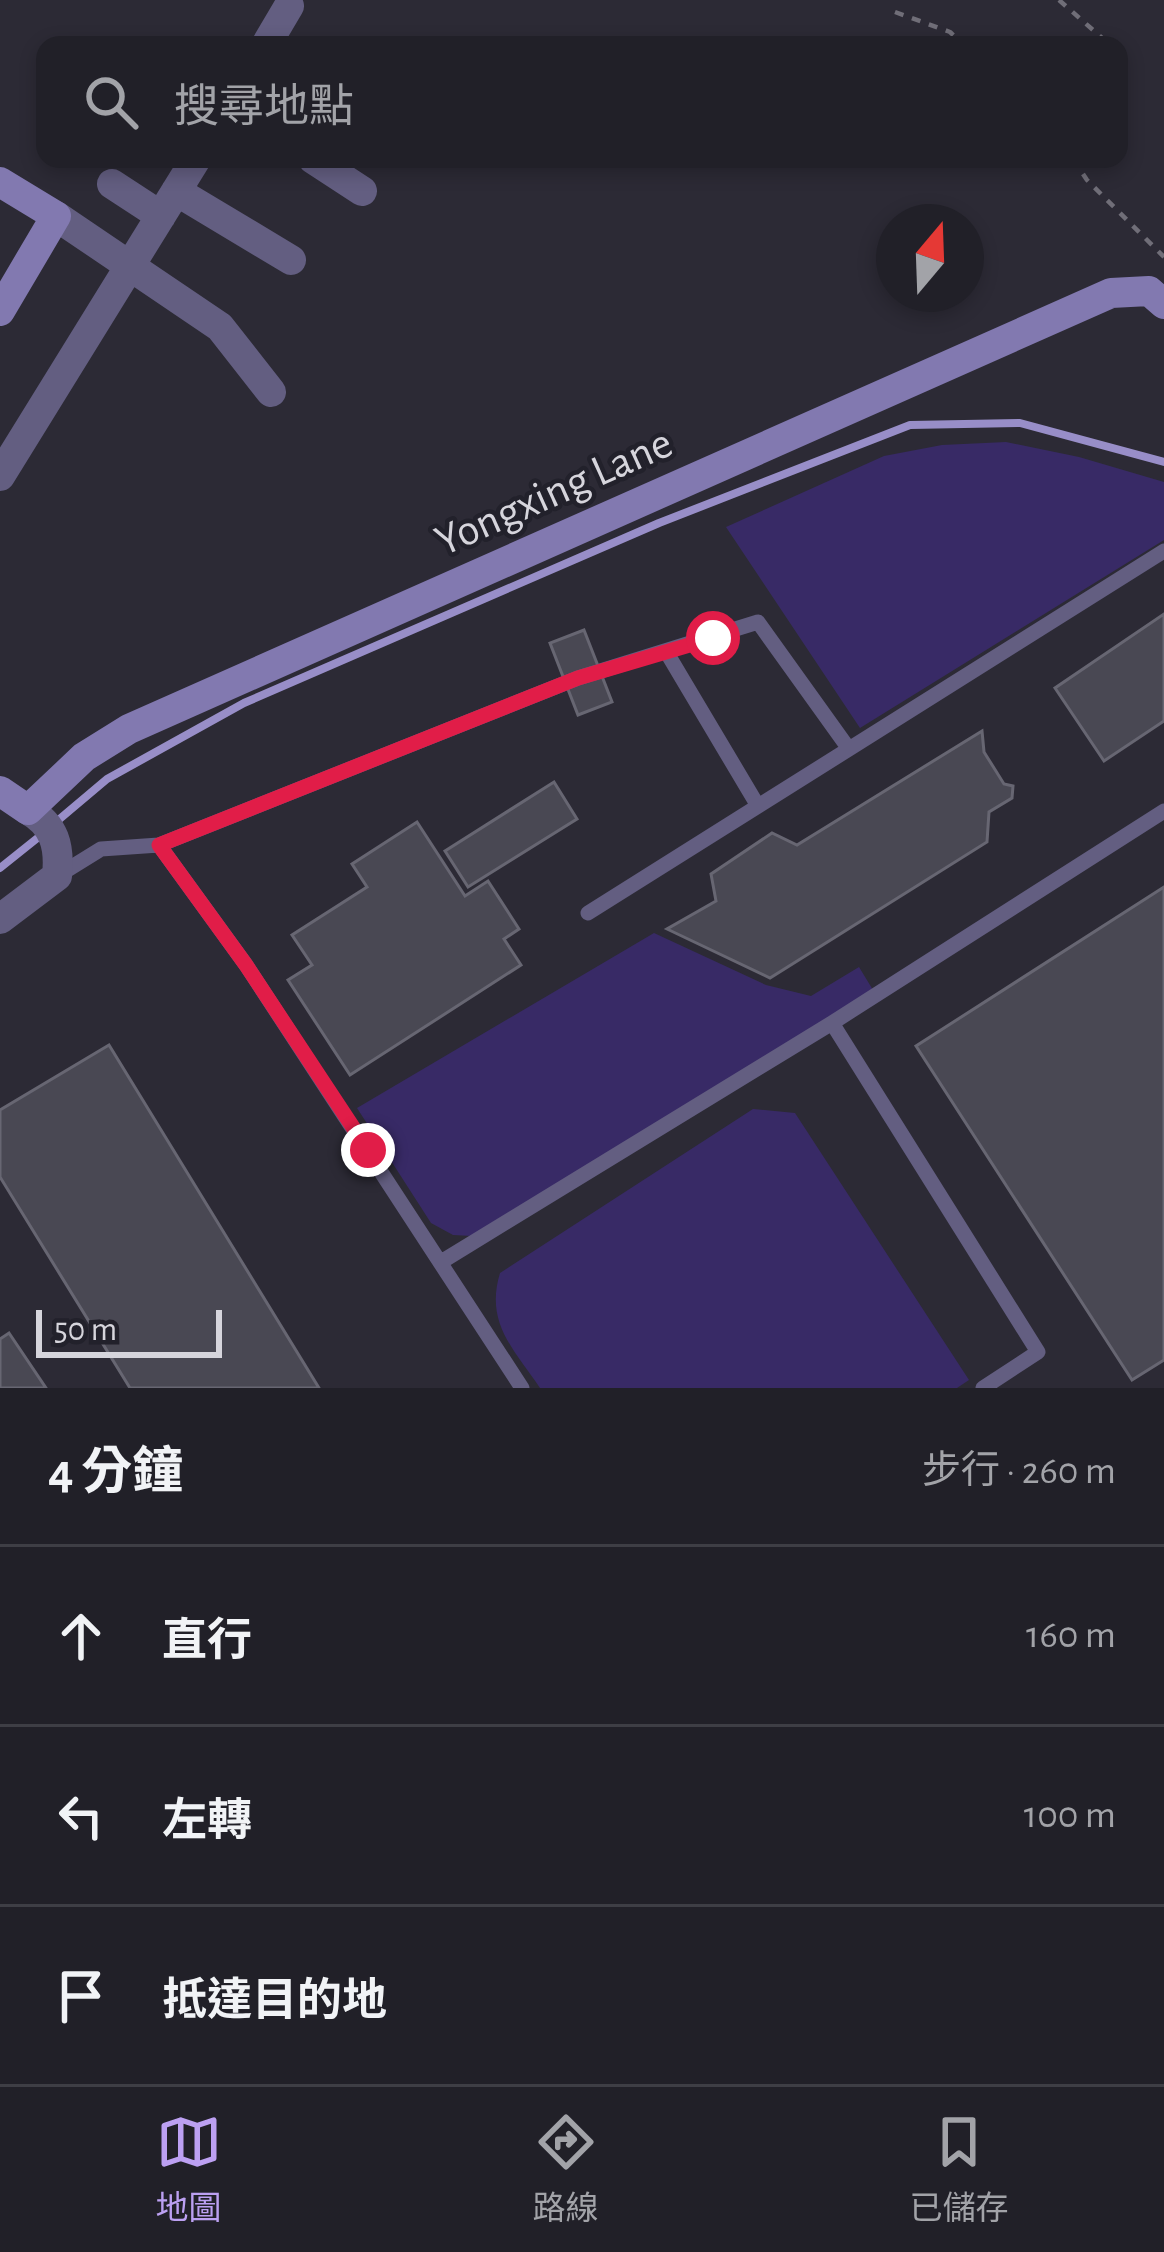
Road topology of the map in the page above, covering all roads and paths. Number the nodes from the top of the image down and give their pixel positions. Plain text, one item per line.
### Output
1 (1059, 0) edge
2 (289, 6) dead end
3 (895, 12) dead end
4 (271, 36) edge
5 (954, 36) edge
6 (1100, 36) edge
7 (190, 168) edge
8 (327, 168) edge
9 (1078, 168) edge
10 (0, 182) edge
11 (112, 184) dead end
12 (362, 190) dead end
13 (169, 203) junction
14 (56, 216) junction
15 (1164, 256) edge
16 (291, 260) dead end
17 (132, 265) junction
18 (1164, 304) edge
19 (0, 311) edge
20 (271, 392) dead end
21 (0, 476) edge
22 (1164, 551) edge
23 (667, 652) junction
24 (849, 749) junction
25 (0, 791) edge
26 (758, 806) junction
27 (1164, 811) edge
28 (42, 822) junction
29 (159, 845) junction
30 (57, 876) junction
31 (588, 913) dead end
32 (0, 920) edge
33 (832, 1023) junction
34 (441, 1262) junction
35 (521, 1388) edge
36 (983, 1388) edge

1 - 6 path
2 - 4 street
3 - 5 path
7 - 13 street
8 - 12 street
9 - 15 path
10 - 14 street
11 - 13 street
13 - 16 street
13 - 17 street
14 - 17 street
14 - 19 street
17 - 20 street
17 - 21 street
18 - 28 street, Yongxing Lane
22 - 24 lane
23 - 24 lane
23 - 26 lane
23 - 29 lane
24 - 26 lane
25 - 28 street
26 - 31 lane
27 - 33 lane
28 - 30 street
29 - 30 lane
29 - 34 lane
30 - 32 street
33 - 34 lane
33 - 36 lane
34 - 35 lane

